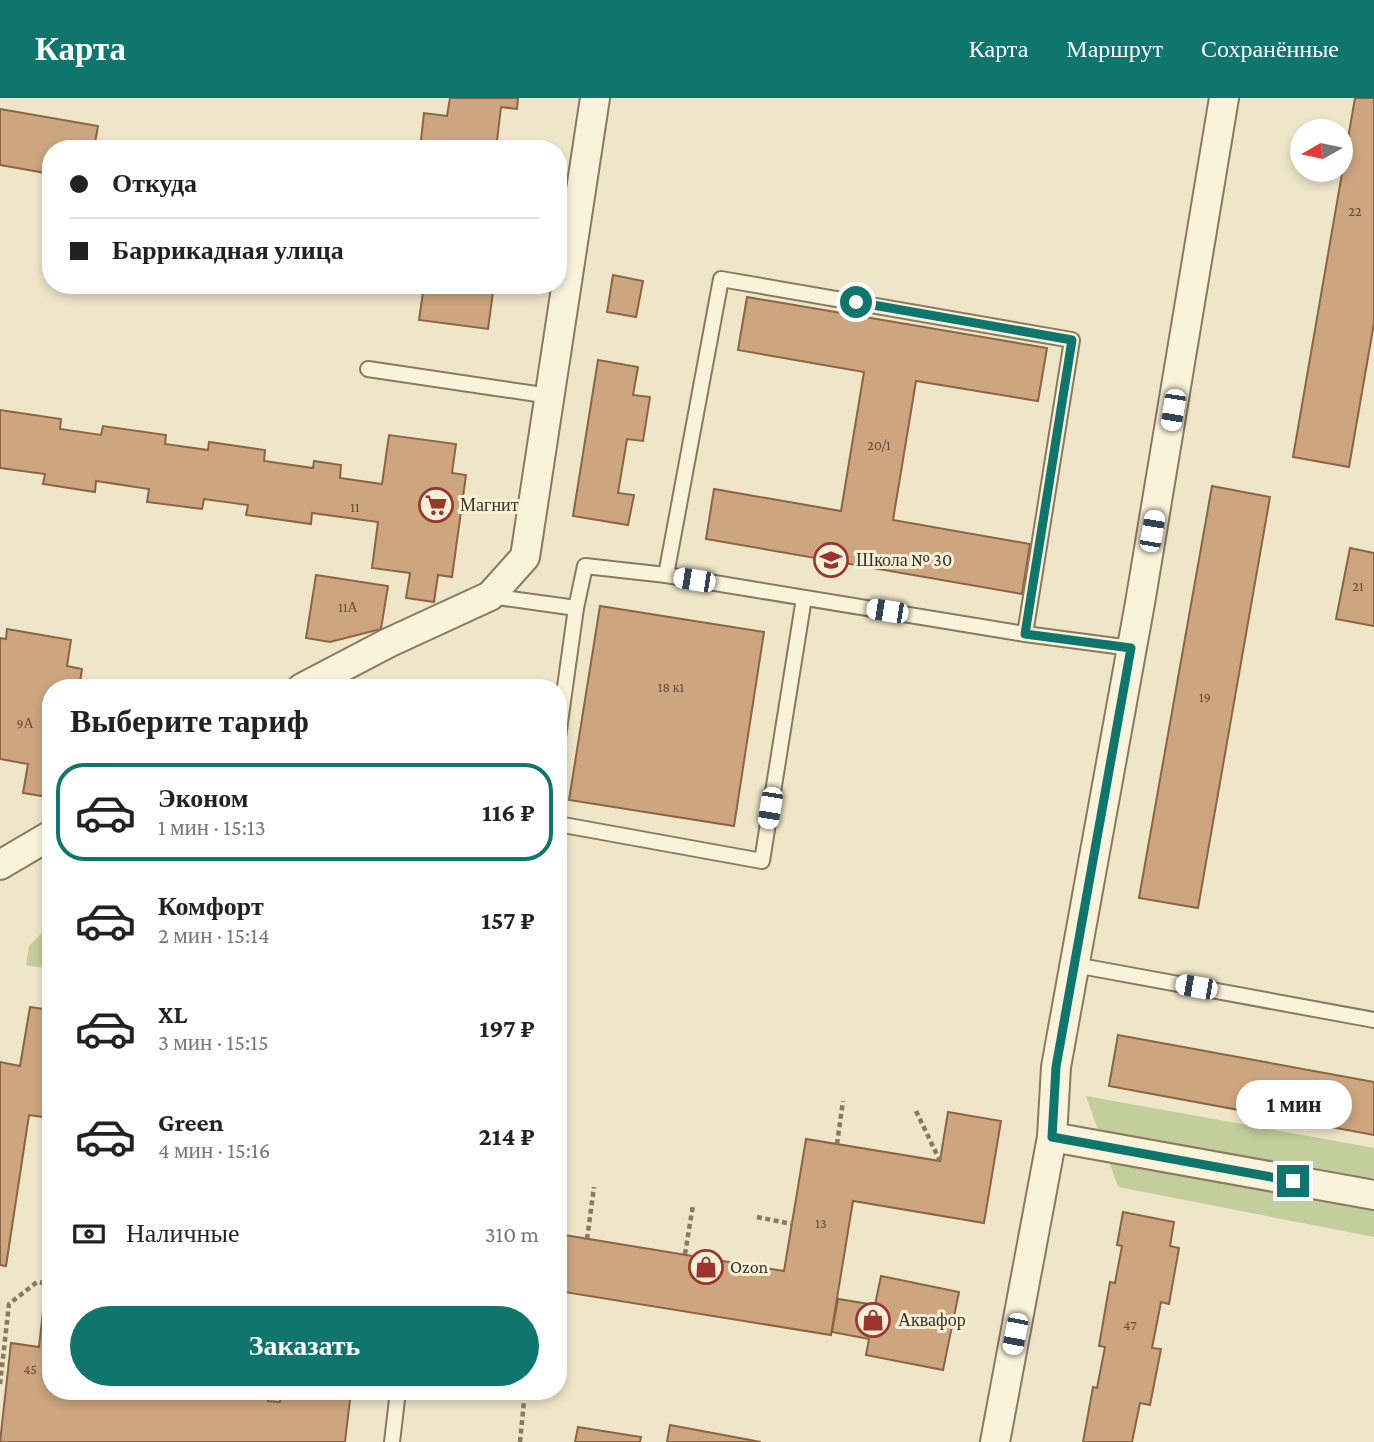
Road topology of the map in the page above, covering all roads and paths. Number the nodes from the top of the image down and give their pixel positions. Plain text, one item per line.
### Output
1 (595, 98) edge
2 (1224, 98) edge
3 (567, 283) edge
4 (565, 294) edge
5 (368, 369) dead end
6 (550, 396) junction
7 (666, 575) junction
8 (490, 596) junction
9 (804, 598) junction
10 (576, 608) junction
11 (1025, 634) junction
12 (1131, 648) junction
13 (319, 679) edge
14 (566, 679) edge
15 (567, 826) edge
16 (42, 840) edge
17 (0, 865) edge
18 (1075, 965) junction
19 (1374, 1020) edge
20 (844, 1101) dead end
21 (916, 1111) dead end
22 (1052, 1137) junction
23 (837, 1144) dead end
24 (940, 1161) dead end
25 (594, 1187) dead end
26 (1374, 1195) edge
27 (693, 1205) dead end
28 (757, 1217) dead end
29 (792, 1224) dead end
30 (587, 1239) dead end
31 (685, 1254) dead end
32 (42, 1283) edge
33 (0, 1384) edge
34 (397, 1400) edge
35 (524, 1400) edge
36 (392, 1442) edge
37 (520, 1442) edge
38 (995, 1442) edge

1 - 3 street
2 - 12 street
4 - 6 street
5 - 6 lane
6 - 8 street
7 - 9 lane
7 - 10 lane
7 - 11 lane
8 - 10 lane
8 - 13 street
9 - 11 lane
9 - 15 lane
10 - 14 lane
11 - 12 lane
12 - 18 street
16 - 17 street
18 - 19 lane
18 - 22 street
20 - 23 path
21 - 24 path
22 - 26 street
22 - 38 street
25 - 30 path
27 - 31 path
28 - 29 path
32 - 33 path
34 - 36 lane
35 - 37 path

